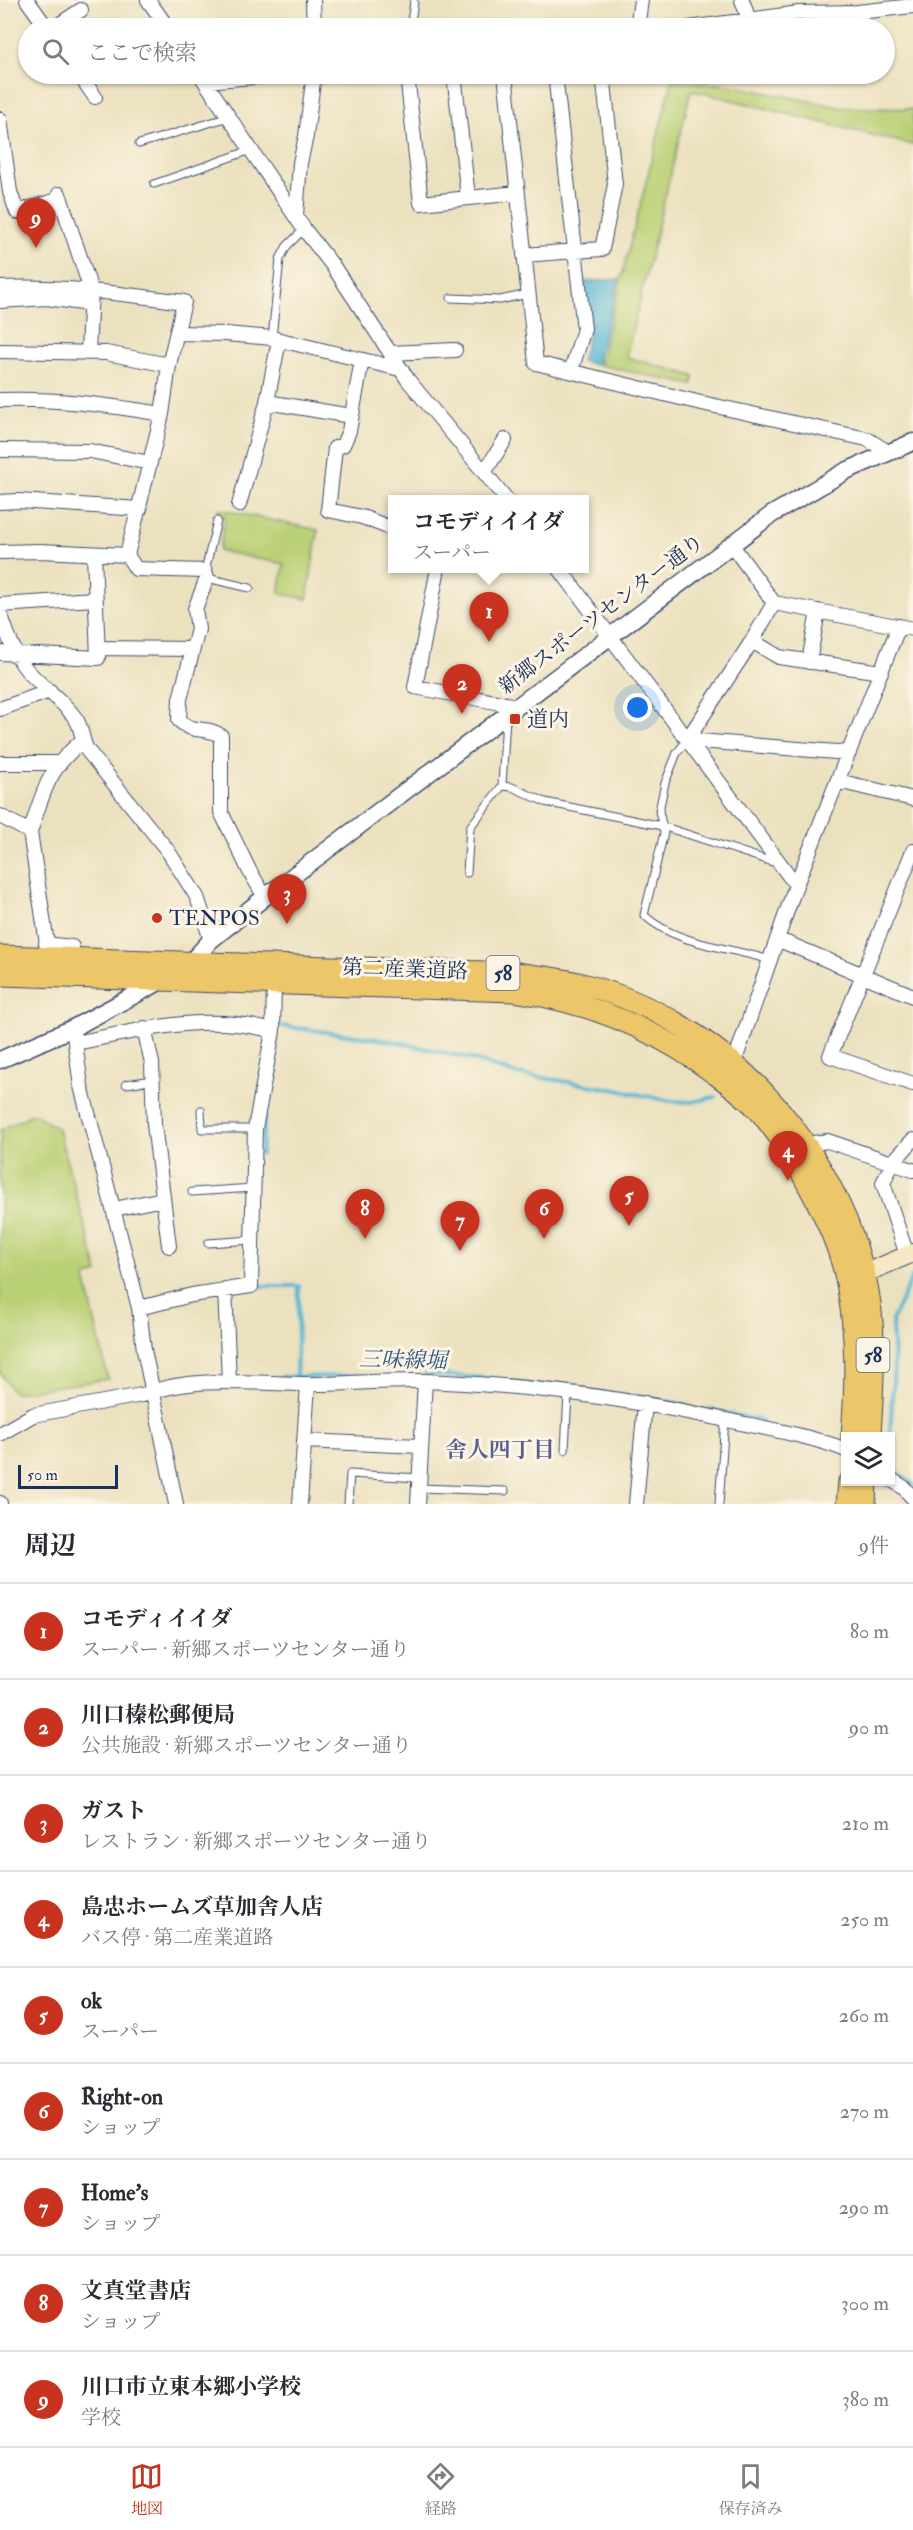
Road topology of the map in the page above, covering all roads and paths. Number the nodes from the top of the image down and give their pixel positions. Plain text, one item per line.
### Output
1 (27, 0) edge
2 (148, 0) edge
3 (313, 0) edge
4 (640, 0) edge
5 (742, 0) edge
6 (414, 2) dead end
7 (913, 6) edge
8 (81, 10) dead end
9 (40, 18) edge
10 (69, 18) edge
11 (161, 18) edge
12 (314, 18) edge
13 (412, 18) edge
14 (638, 18) edge
15 (748, 18) edge
16 (763, 18) edge
17 (86, 84) edge
18 (207, 84) edge
19 (313, 84) edge
20 (408, 84) edge
21 (455, 84) edge
22 (506, 84) edge
23 (556, 84) edge
24 (604, 84) edge
25 (95, 97) dead end
26 (229, 117) junction
27 (0, 119) edge
28 (139, 144) dead end
29 (251, 150) junction
30 (154, 184) dead end
31 (517, 193) junction
32 (468, 197) junction
33 (296, 216) junction
34 (304, 229) junction
35 (575, 251) junction
36 (524, 255) junction
37 (0, 288) edge
38 (528, 294) junction
39 (90, 297) junction
40 (451, 298) dead end
41 (0, 301) edge
42 (177, 333) junction
43 (275, 339) junction
44 (455, 350) dead end
45 (0, 351) edge
46 (88, 352) junction
47 (390, 353) junction
48 (362, 360) junction
49 (169, 365) junction
50 (400, 369) junction
51 (571, 371) junction
52 (0, 400) edge
53 (267, 402) junction
54 (162, 414) junction
55 (351, 416) junction
56 (505, 440) dead end
57 (913, 442) edge
58 (0, 450) edge
59 (888, 452) junction
60 (150, 464) junction
61 (485, 471) junction
62 (503, 495) edge
63 (0, 502) edge
64 (239, 505) dead end
65 (140, 509) junction
66 (217, 521) dead end
67 (388, 527) edge
68 (731, 544) junction
69 (0, 552) edge
70 (94, 554) junction
71 (127, 555) junction
72 (437, 573) edge
73 (563, 573) edge
74 (206, 574) junction
75 (250, 588) dead end
76 (95, 599) junction
77 (774, 603) junction
78 (0, 605) edge
79 (818, 611) junction
80 (0, 613) edge
81 (906, 627) edge
82 (610, 636) junction
83 (752, 641) junction
84 (98, 648) junction
85 (193, 649) junction
86 (0, 652) edge
87 (15, 654) junction
88 (808, 662) junction
89 (881, 672) junction
90 (50, 691) junction
91 (0, 709) edge
92 (512, 710) junction
93 (687, 740) junction
94 (82, 741) junction
95 (849, 753) junction
96 (0, 763) edge
97 (58, 763) junction
98 (838, 781) junction
99 (502, 786) junction
100 (913, 799) edge
101 (0, 816) edge
102 (662, 825) junction
103 (30, 832) junction
104 (913, 851) edge
105 (782, 865) junction
106 (467, 873) dead end
107 (796, 885) junction
108 (265, 897) junction
109 (777, 939) junction
110 (211, 940) junction
111 (72, 947) dead end
112 (48, 951) junction
113 (0, 956) edge
114 (770, 960) junction
115 (190, 963) junction
116 (0, 975) edge
117 (863, 975) junction
118 (161, 981) junction
119 (274, 984) junction
120 (913, 996) edge
121 (144, 1028) junction
122 (273, 1031) junction
123 (74, 1036) junction
124 (0, 1060) edge
125 (734, 1063) junction
126 (153, 1080) junction
127 (126, 1084) dead end
128 (913, 1084) edge
129 (201, 1110) dead end
130 (255, 1130) junction
131 (913, 1140) edge
132 (807, 1144) junction
133 (893, 1162) junction
134 (913, 1170) edge
135 (253, 1188) junction
136 (192, 1192) dead end
137 (163, 1199) junction
138 (114, 1209) junction
139 (252, 1240) junction
140 (208, 1244) dead end
141 (169, 1246) dead end
142 (910, 1254) edge
143 (856, 1277) junction
144 (225, 1289) junction
145 (139, 1308) junction
146 (425, 1381) junction
147 (230, 1382) junction
148 (308, 1384) junction
149 (152, 1386) junction
150 (568, 1394) junction
151 (645, 1403) junction
152 (725, 1419) junction
153 (852, 1432) edge
154 (870, 1432) edge
155 (0, 1434) edge
156 (304, 1441) junction
157 (421, 1446) junction
158 (841, 1449) edge
159 (565, 1450) dead end
160 (895, 1482) edge
161 (419, 1483) junction
162 (849, 1486) edge
163 (867, 1486) edge
164 (505, 1491) dead end
165 (913, 1498) edge
166 (176, 1504) edge
167 (300, 1504) edge
168 (348, 1504) edge
169 (418, 1504) edge
170 (636, 1504) edge
171 (719, 1504) edge
172 (847, 1504) edge
173 (865, 1504) edge

1 - 9 street
2 - 11 street
3 - 12 street
4 - 14 street
5 - 15 street
6 - 13 lane
7 - 16 street
8 - 10 street
17 - 25 street
18 - 26 street
19 - 33 street
20 - 32 street
21 - 32 street
22 - 31 street
23 - 35 street
24 - 35 street
26 - 28 lane
26 - 29 street
27 - 39 street
29 - 30 lane
29 - 33 street
31 - 32 street
31 - 36 street
33 - 34 street
34 - 43 lane
34 - 47 street
35 - 36 street
35 - 51 street
36 - 38 street
37 - 39 street
38 - 40 lane
38 - 51 street
39 - 41 street
39 - 42 street
39 - 46 street
42 - 43 street
42 - 49 street
43 - 48 street
43 - 53 street
44 - 47 street
45 - 46 street
46 - 49 street
47 - 50 street
48 - 50 street
48 - 55 street
49 - 54 street
50 - 61 street
51 - 59 street
52 - 54 street
53 - 55 street
53 - 64 street
54 - 60 street
55 - 67 street
56 - 61 street
57 - 59 street, 新郷スポーツセンター通り
58 - 60 street
59 - 68 street, 新郷スポーツセンター通り
60 - 65 street
61 - 62 street
63 - 65 street
65 - 71 street
66 - 74 lane
68 - 77 street
68 - 82 street, 新郷スポーツセンター通り
69 - 70 street
70 - 71 street
70 - 76 street
71 - 74 street
72 - 92 street
73 - 82 street
74 - 75 lane
74 - 85 street
76 - 78 street
76 - 84 street
77 - 79 street
77 - 83 street
79 - 81 street
79 - 88 street
80 - 87 street
81 - 89 street
82 - 92 street, 新郷スポーツセンター通り
82 - 93 street
83 - 88 street
83 - 93 street
84 - 85 street
84 - 87 street
85 - 108 street
86 - 87 street
87 - 90 street
88 - 89 street
89 - 95 street
90 - 91 street
90 - 94 street
92 - 99 lane
92 - 108 street, 新郷スポーツセンター通り
93 - 95 street
93 - 102 lane
93 - 105 street
94 - 97 street
94 - 110 street
95 - 98 street
96 - 97 street
97 - 103 street
98 - 100 street
98 - 107 street
99 - 102 lane
99 - 106 lane
101 - 103 street
102 - 105 lane
102 - 114 lane
103 - 112 street
104 - 117 street
105 - 107 street
107 - 109 street
108 - 110 street, 新郷スポーツセンター通り
109 - 114 street
109 - 117 street
110 - 115 street, 新郷スポーツセンター通り
111 - 112 street
112 - 113 main road, 第二産業道路 / 58
112 - 115 main road, 第二産業道路 / 58
114 - 125 street
115 - 118 street, 新郷スポーツセンター通り
115 - 125 main road, 第二産業道路 / 58
116 - 118 main road, 第二産業道路 / 58
117 - 120 street
117 - 128 street
118 - 119 main road, 第二産業道路 / 58
118 - 123 street, 新郷スポーツセンター通り
119 - 122 street
119 - 143 main road, 第二産業道路 / 58
121 - 122 street
121 - 123 street
121 - 126 street
122 - 130 street
123 - 124 street, 新郷スポーツセンター通り
123 - 138 street
125 - 132 main road, 第二産業道路 / 58
126 - 127 lane
126 - 137 street
129 - 130 lane
130 - 135 street
131 - 133 street
132 - 133 street
132 - 143 main road, 第二産業道路 / 58
133 - 134 street
133 - 142 street
135 - 136 lane
135 - 139 street
137 - 138 street
137 - 141 street
138 - 145 street
139 - 140 lane
139 - 144 street
142 - 143 main road
143 - 153 main road, 第二産業道路 / 58
143 - 154 main road, 第二産業道路 / 58
144 - 145 street
144 - 147 street
145 - 149 street
146 - 148 street
146 - 150 street
146 - 157 street
147 - 148 street
147 - 149 street
148 - 156 street
149 - 155 street
149 - 166 street
150 - 151 street
150 - 159 lane
151 - 152 street
151 - 170 street
152 - 158 street
152 - 171 lane
156 - 157 street
156 - 167 street
157 - 161 street
160 - 165 street
161 - 164 lane
161 - 168 lane
161 - 169 street
162 - 172 main road
163 - 173 main road

